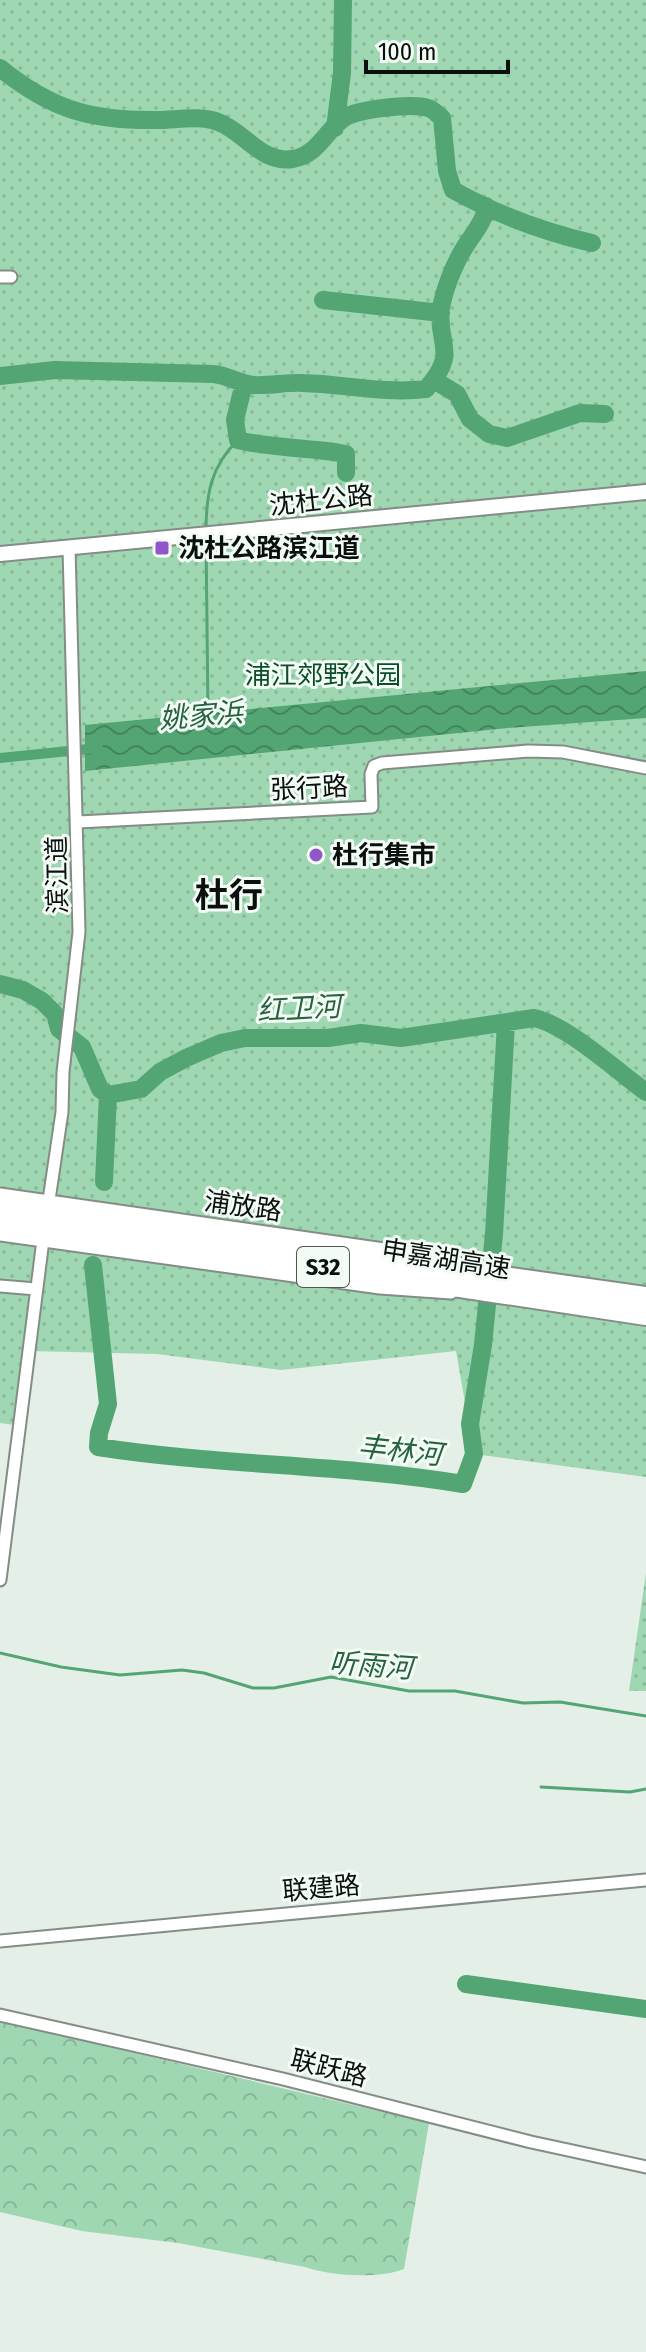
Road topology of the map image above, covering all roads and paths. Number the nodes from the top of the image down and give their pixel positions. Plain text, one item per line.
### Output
1 (646, 492) edge
2 (69, 548) junction
3 (0, 554) edge
4 (646, 768) edge
5 (78, 822) junction
6 (0, 1194) edge
7 (49, 1200) junction
8 (0, 1206) edge
9 (0, 1224) edge
10 (0, 1235) edge
11 (43, 1240) junction
12 (478, 1269) dead end
13 (0, 1286) edge
14 (36, 1289) junction
15 (478, 1293) dead end
16 (646, 1297) edge
17 (646, 1315) edge
18 (0, 1580) edge
19 (646, 1880) edge
20 (0, 1941) edge
21 (0, 2015) edge
22 (646, 2167) edge

1 - 2 street, 沈杜公路
2 - 3 street, 沈杜公路
2 - 5 street, 滨江道
4 - 5 street, 张行路
5 - 7 street, 滨江道
6 - 7 street, 浦放路
7 - 12 street, 浦放路
8 - 16 highway, 申嘉湖高速 / S32
9 - 17 highway, 申嘉湖高速 / S32
10 - 11 street
11 - 14 street
11 - 15 street
13 - 14 street
14 - 18 street
19 - 20 street, 联建路
21 - 22 street, 联跃路

